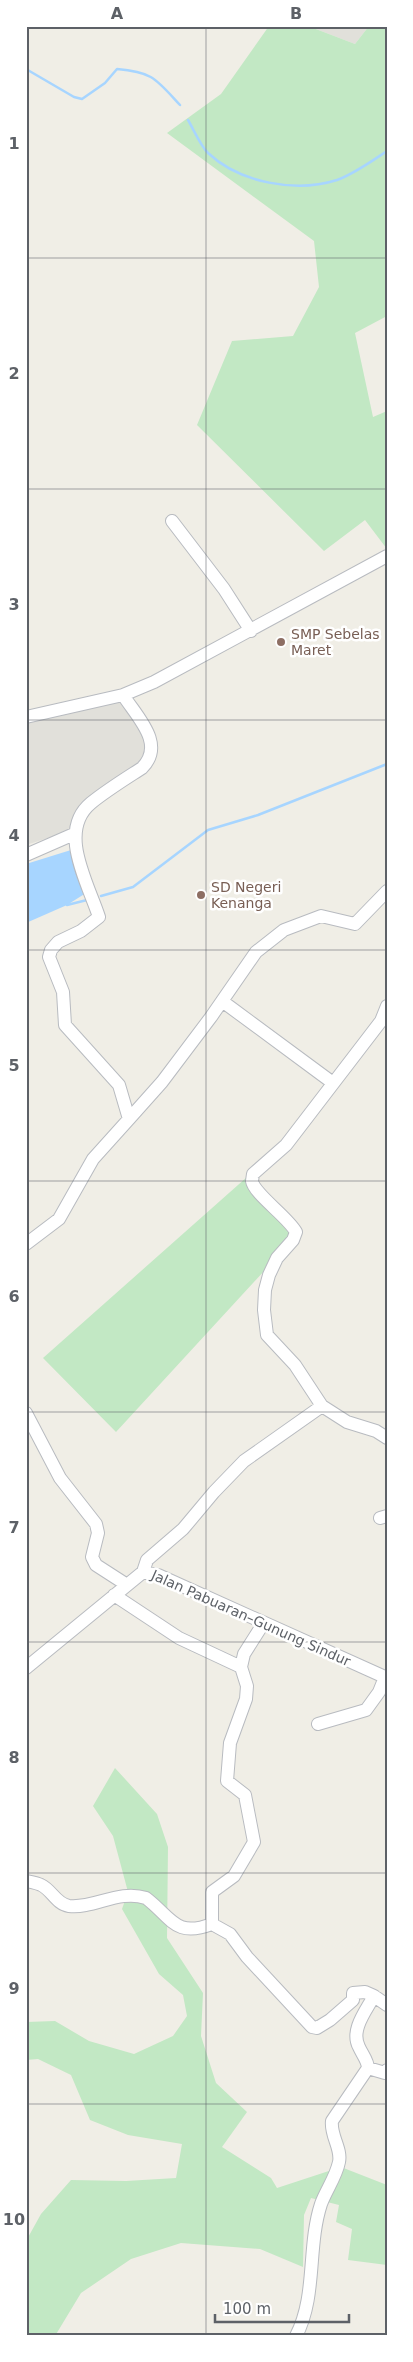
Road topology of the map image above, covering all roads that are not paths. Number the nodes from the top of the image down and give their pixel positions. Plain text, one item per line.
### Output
1 (172, 522) dead end
2 (384, 560) edge
3 (250, 632) junction
4 (123, 695) junction
5 (28, 713) edge
6 (74, 834) junction
7 (26, 855) edge
8 (387, 892) edge
9 (222, 1001) junction
10 (387, 1006) edge
11 (333, 1083) junction
12 (129, 1119) junction
13 (26, 1244) edge
14 (322, 1406) junction
15 (26, 1413) edge
16 (387, 1438) edge
17 (143, 1572) junction
18 (127, 1585) junction
19 (114, 1595) junction
20 (264, 1624) junction
21 (241, 1667) junction
22 (26, 1668) edge
23 (386, 1678) edge
24 (318, 1724) dead end
25 (26, 1881) edge
26 (212, 1924) junction
27 (374, 1996) junction
28 (387, 2005) edge
29 (368, 2068) junction
30 (387, 2070) edge
31 (296, 2336) edge

1 - 3 street
2 - 3 street
3 - 4 street
4 - 5 street
4 - 6 street
6 - 7 street
6 - 12 street
8 - 9 street
9 - 11 street
9 - 12 street
10 - 11 street
11 - 14 street
12 - 13 street
14 - 16 street
14 - 17 street
15 - 18 street
17 - 18 street, Jalan Pabuaran–Gunung Sindur
17 - 20 street, Jalan Pabuaran–Gunung Sindur
18 - 19 street, Jalan Pabuaran–Gunung Sindur
19 - 21 street
19 - 22 street, Jalan Pabuaran–Gunung Sindur
20 - 21 street
20 - 23 street, Jalan Pabuaran–Gunung Sindur
21 - 26 street
23 - 24 street
25 - 26 street
26 - 27 street
27 - 28 street
27 - 29 street
29 - 30 street
29 - 31 street

